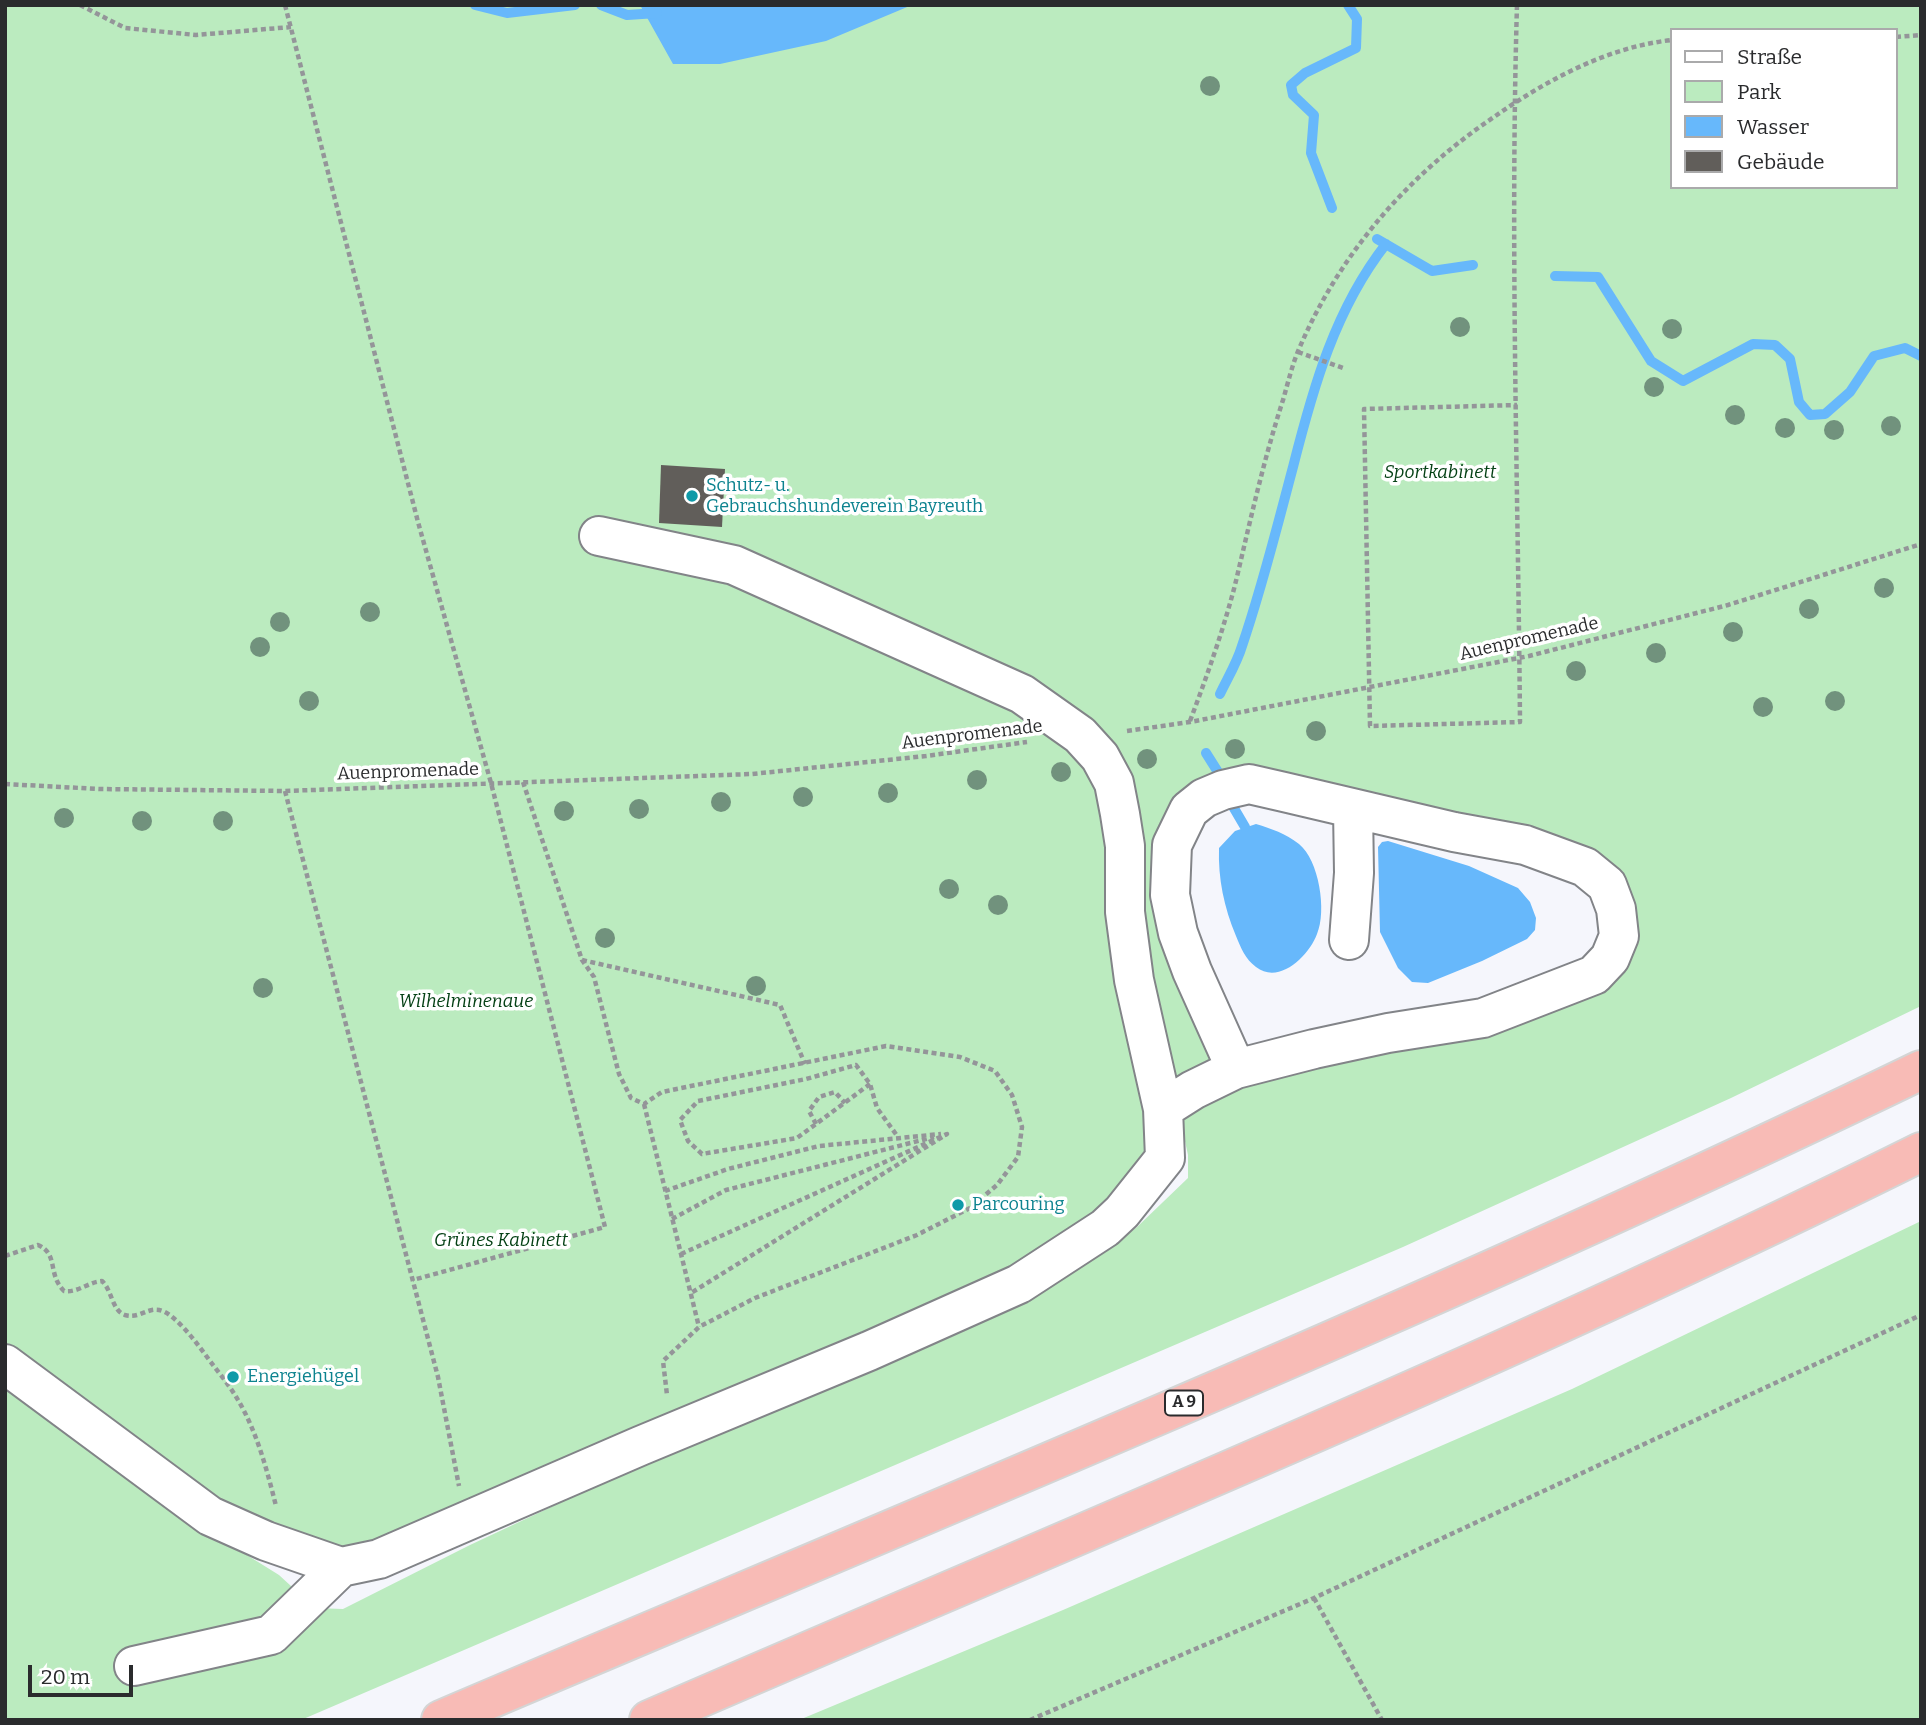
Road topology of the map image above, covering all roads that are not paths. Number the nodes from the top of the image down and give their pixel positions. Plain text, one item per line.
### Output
1 (599, 536) dead end
2 (1353, 809) junction
3 (1349, 940) dead end
4 (1236, 1069) junction
5 (1921, 1070) edge
6 (1163, 1109) junction
7 (1921, 1152) edge
8 (5, 1364) edge
9 (341, 1567) junction
10 (134, 1666) dead end
11 (441, 1720) edge
12 (649, 1720) edge

1 - 6 lane
2 - 3 lane
2 - 4 lane
2 - 4 lane
4 - 6 lane
5 - 11 highway, A 9
6 - 9 lane
7 - 12 highway
8 - 9 lane
9 - 10 lane

